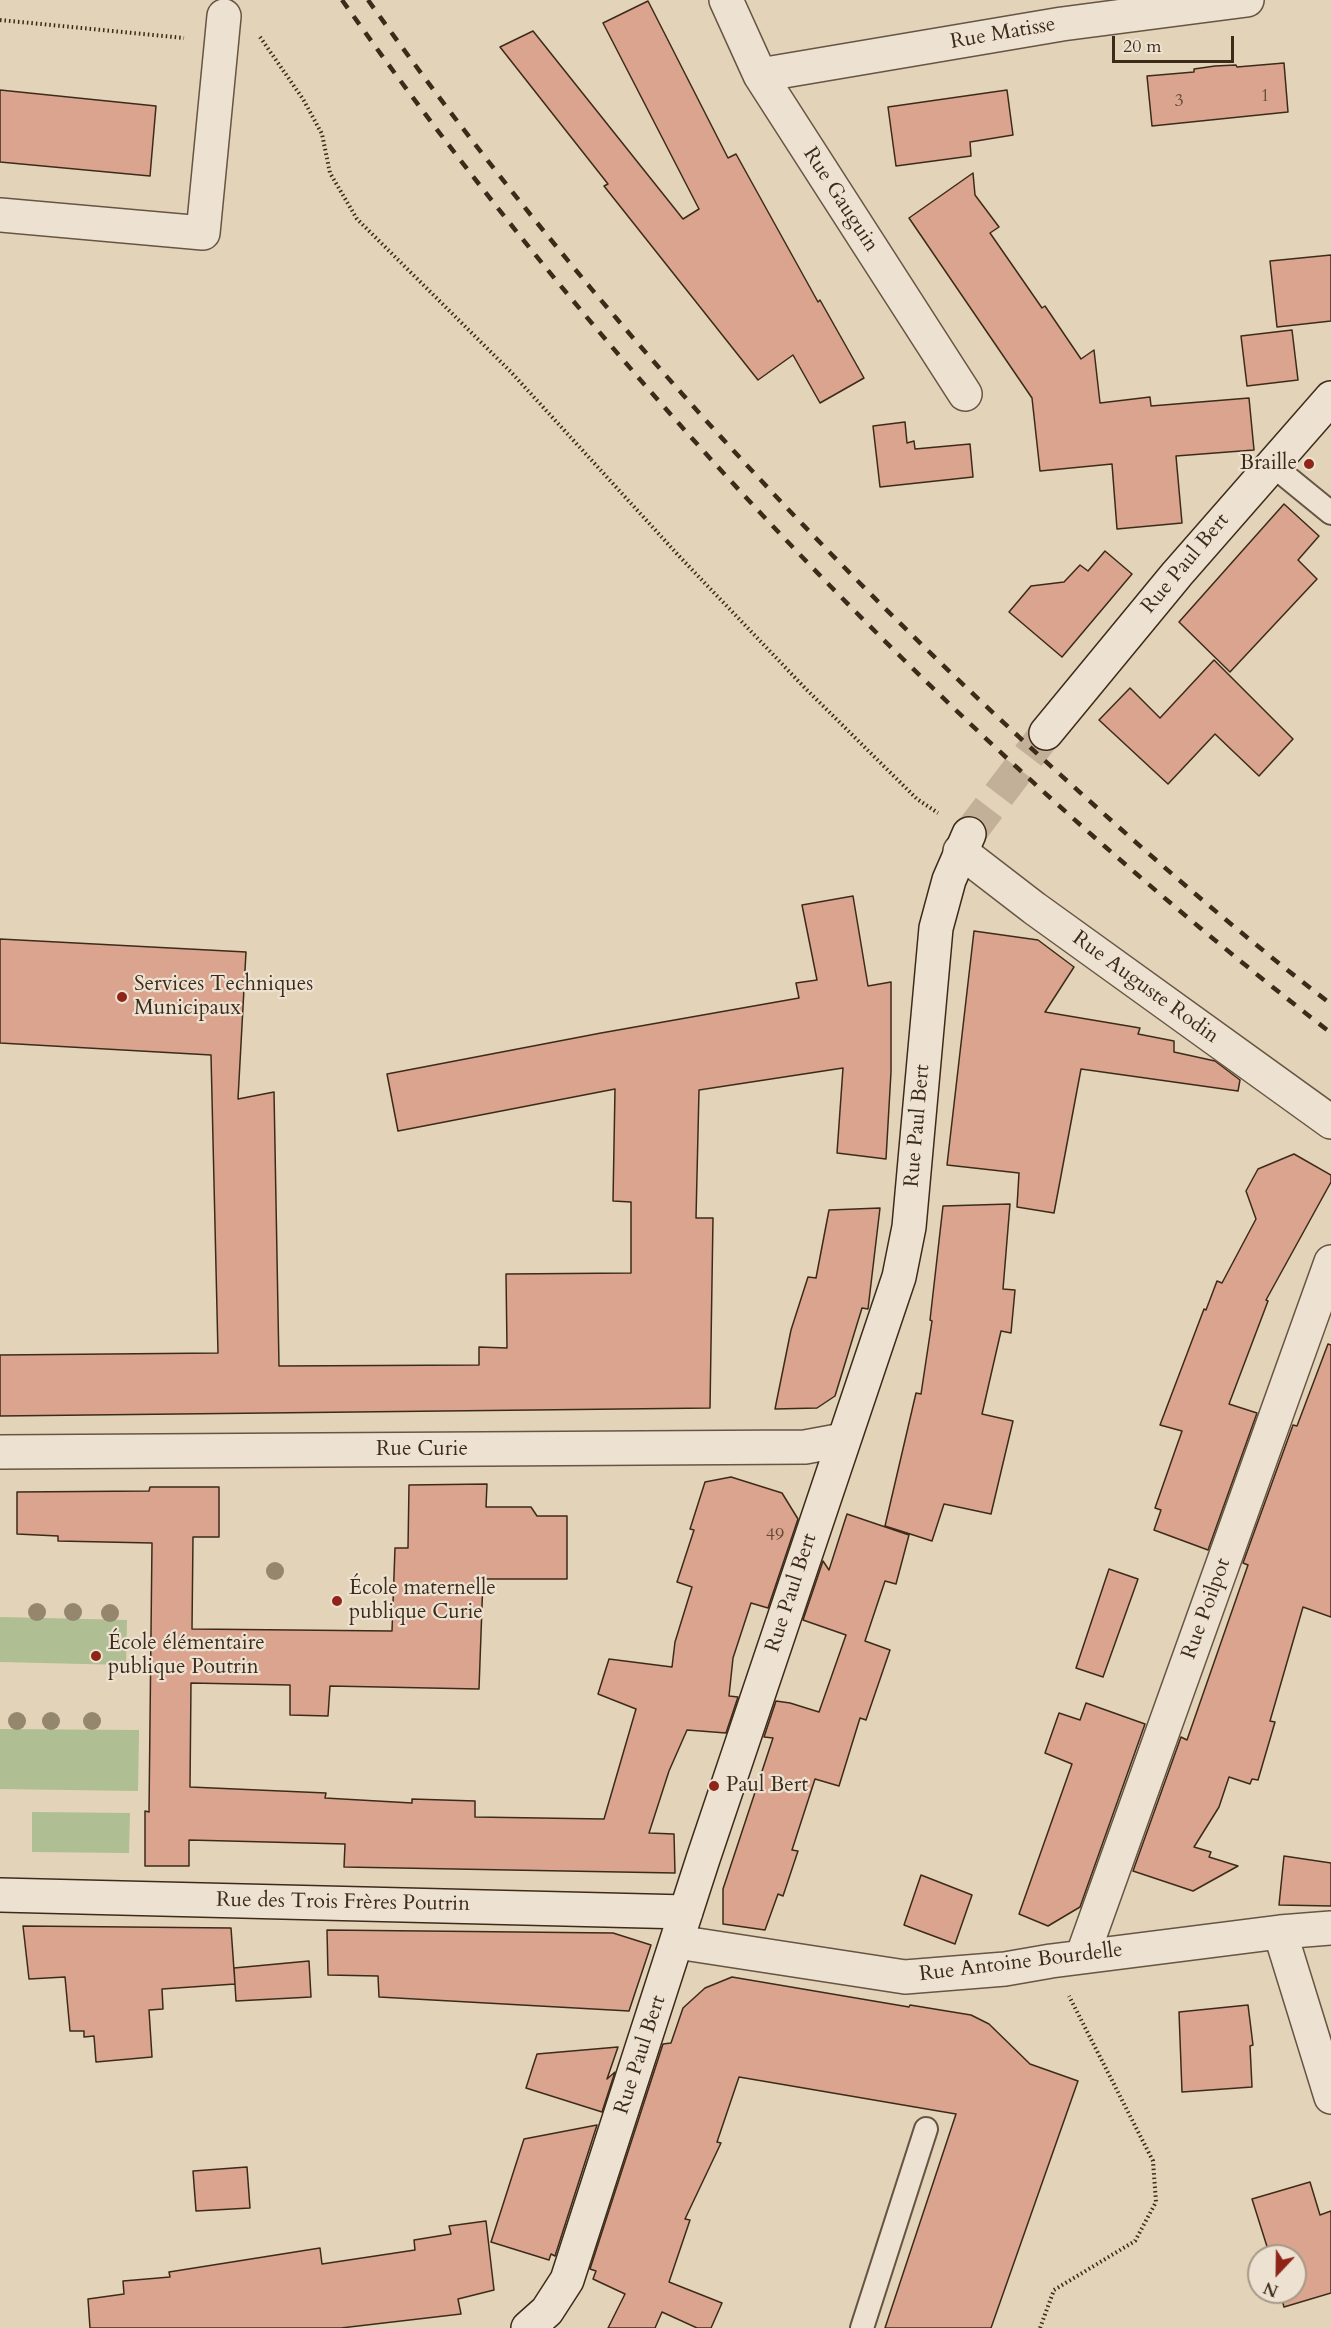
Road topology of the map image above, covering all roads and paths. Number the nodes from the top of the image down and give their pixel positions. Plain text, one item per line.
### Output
1 (726, 0) edge
2 (1248, 0) edge
3 (0, 20) edge
4 (223, 28) joint
5 (259, 36) dead end
6 (760, 75) junction
7 (0, 215) edge
8 (965, 394) dead end
9 (1331, 398) edge
10 (1271, 464) junction
11 (1331, 513) edge
12 (1046, 733) tunnel mouth
13 (965, 842) junction
14 (1331, 1122) edge
15 (1331, 1262) edge
16 (843, 1440) junction
17 (0, 1452) edge
18 (0, 1895) edge
19 (682, 1927) junction
20 (1331, 1928) edge
21 (1280, 1932) junction
22 (1066, 1959) junction
23 (1331, 2097) edge
24 (926, 2129) dead end
25 (528, 2328) edge
26 (862, 2328) edge
27 (1040, 2328) edge

1 - 6 street, Rue Gauguin
2 - 6 street, Rue Matisse
3 - 4 path
4 - 7 street
5 - 13 path
6 - 8 street, Rue Gauguin
9 - 10 street, Rue Paul Bert
10 - 11 lane
10 - 12 street, Rue Paul Bert
13 - 14 street, Rue Auguste Rodin
13 - 16 street, Rue Paul Bert
15 - 22 street, Rue Poilpot
16 - 17 street, Rue Curie
16 - 19 street, Rue Paul Bert
18 - 19 street, Rue des Trois Frères Poutrin
19 - 22 street, Rue Antoine Bourdelle
19 - 25 street, Rue Paul Bert
20 - 21 street, Rue Antoine Bourdelle
21 - 22 street, Rue Antoine Bourdelle
21 - 23 street
22 - 27 path
24 - 26 lane

